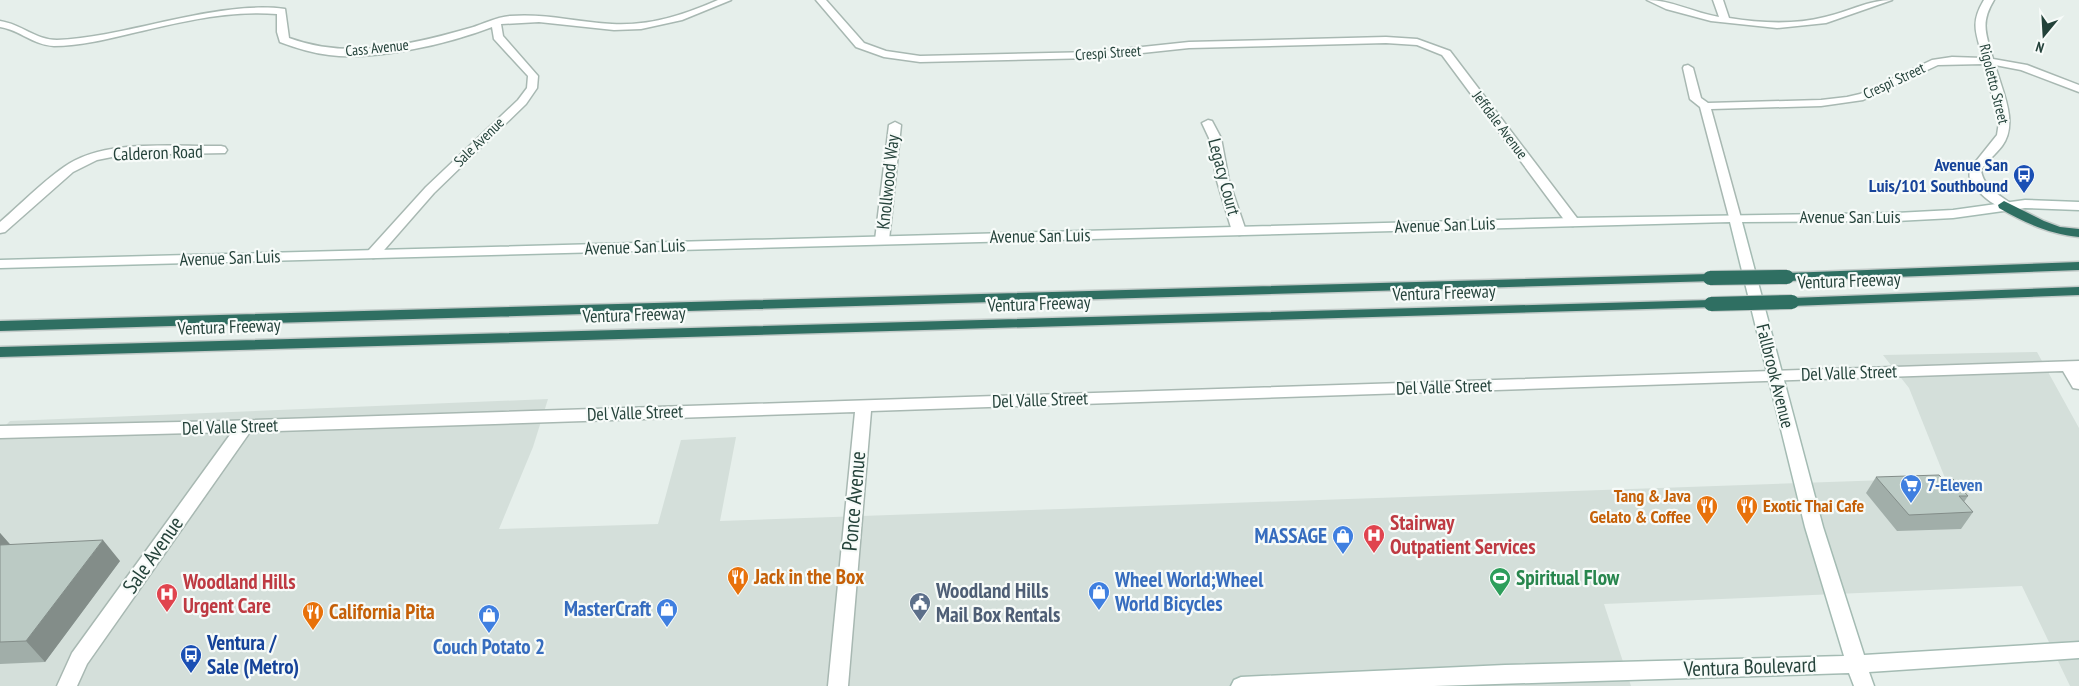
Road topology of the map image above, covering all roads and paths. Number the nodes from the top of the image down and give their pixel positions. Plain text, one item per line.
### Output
1 (726, 0) edge
2 (821, 0) edge
3 (1652, 0) edge
4 (1718, 0) edge
5 (1887, 0) edge
6 (1989, 0) edge
7 (1725, 20) junction
8 (0, 24) edge
9 (496, 24) junction
10 (1418, 43) joint
11 (1988, 61) junction
12 (1688, 68) dead end
13 (2079, 89) edge
14 (1705, 106) junction
15 (1208, 123) dead end
16 (895, 125) dead end
17 (221, 150) dead end
18 (2004, 205) junction
19 (2079, 206) edge
20 (1735, 218) junction
21 (1573, 222) junction
22 (0, 229) edge
23 (1239, 231) junction
24 (2079, 233) edge
25 (882, 240) junction
26 (373, 254) junction
27 (0, 264) edge
28 (2079, 266) edge
29 (2079, 291) edge
30 (0, 326) edge
31 (0, 352) edge
32 (2073, 366) edge
33 (1776, 376) junction
34 (2079, 384) edge
35 (864, 405) junction
36 (245, 427) junction
37 (0, 432) edge
38 (2079, 650) edge
39 (1856, 664) junction
40 (67, 686) edge
41 (838, 686) edge
42 (1241, 686) edge
43 (1864, 686) edge

1 - 9 street, Cass Avenue
2 - 10 street, Crespi Street
3 - 7 street
4 - 7 street
5 - 7 street
6 - 11 street, Rigoletto Street
8 - 9 street, Cass Avenue
9 - 26 street, Sale Avenue
10 - 21 street, Jeffdale Avenue
11 - 13 street, Crespi Street
11 - 14 street, Crespi Street
11 - 18 street, Rigoletto Street
12 - 14 street, Fallbrook Avenue
14 - 20 street, Fallbrook Avenue
15 - 23 street, Legacy Court
16 - 25 street, Knollwood Way
17 - 22 street, Calderon Road
18 - 19 street, Avenue San Luis
18 - 20 street, Avenue San Luis
18 - 24 highway
20 - 21 street, Avenue San Luis
20 - 33 street, Fallbrook Avenue
21 - 23 street, Avenue San Luis
23 - 25 street, Avenue San Luis
25 - 26 street, Avenue San Luis
26 - 27 street, Avenue San Luis
28 - 30 highway, Ventura Freeway, bridge
29 - 31 highway, Ventura Freeway, bridge
32 - 33 street, Del Valle Street
32 - 34 street
33 - 35 street, Del Valle Street
33 - 39 street, Fallbrook Avenue
35 - 36 street, Del Valle Street
35 - 41 street, Ponce Avenue
36 - 37 street, Del Valle Street
36 - 40 street, Sale Avenue
38 - 39 street, Ventura Boulevard
39 - 42 street, Ventura Boulevard
39 - 43 street, Fallbrook Avenue

